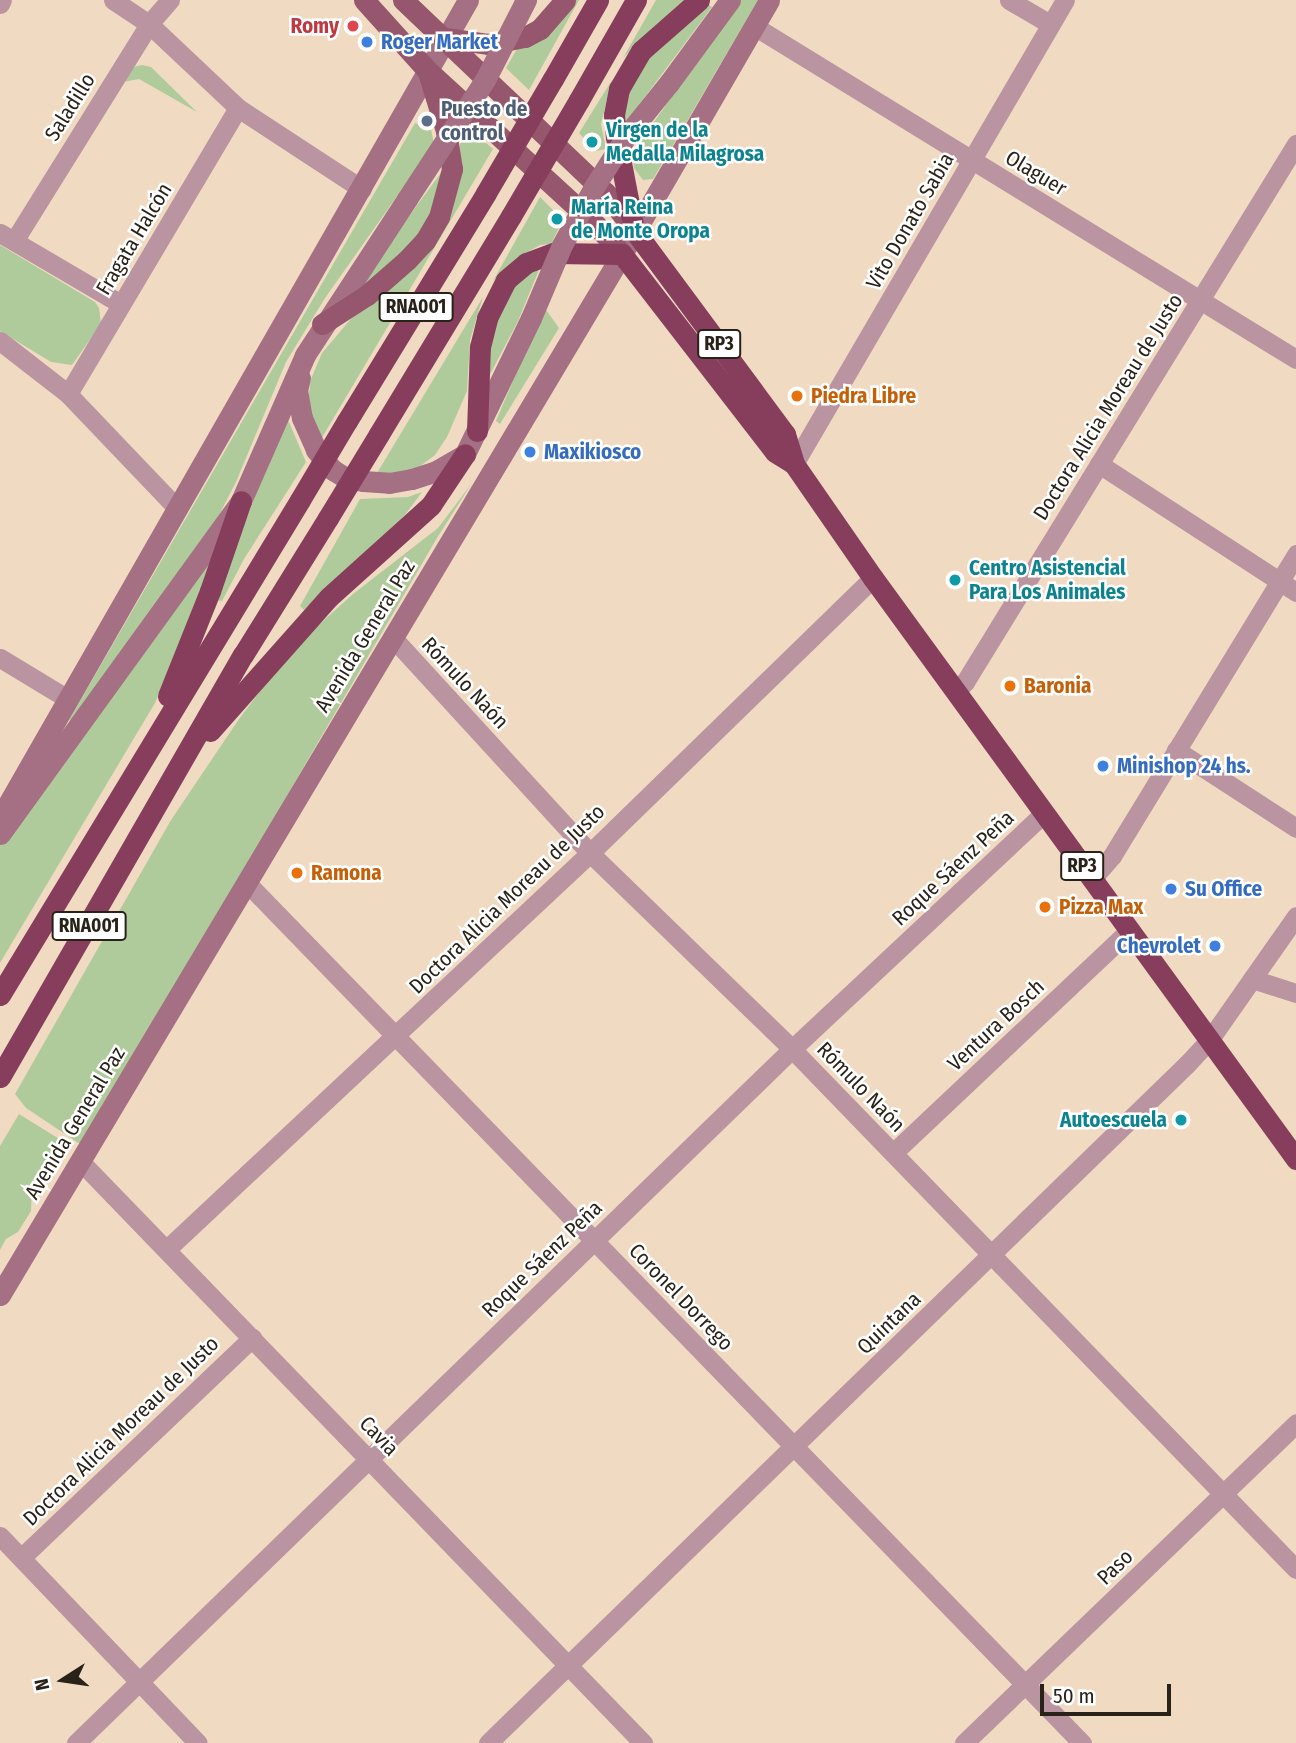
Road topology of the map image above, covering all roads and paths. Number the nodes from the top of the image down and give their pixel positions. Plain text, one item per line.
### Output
1 (113, 0) edge
2 (170, 0) edge
3 (364, 0) edge
4 (403, 0) edge
5 (468, 0) edge
6 (526, 0) edge
7 (565, 0) edge
8 (598, 0) edge
9 (636, 0) edge
10 (699, 0) edge
11 (730, 0) edge
12 (769, 0) edge
13 (1009, 0) edge
14 (1065, 0) edge
15 (149, 24) junction
16 (1050, 24) junction
17 (754, 26) junction
18 (445, 38) junction
19 (427, 70) junction
20 (238, 108) junction
21 (1296, 144) edge
22 (972, 161) junction
23 (362, 189) junction
24 (634, 230) junction
25 (7, 237) edge
26 (622, 254) junction
27 (1202, 299) junction
28 (121, 304) junction
29 (322, 324) junction
30 (0, 341) edge
31 (305, 355) junction
32 (1296, 359) edge
33 (68, 394) junction
34 (477, 430) junction
35 (465, 454) junction
36 (794, 464) junction
37 (1098, 464) junction
38 (241, 501) junction
39 (178, 509) junction
40 (1296, 554) edge
41 (873, 578) junction
42 (1288, 587) edge
43 (393, 638) junction
44 (0, 658) edge
45 (956, 691) junction
46 (68, 699) junction
47 (150, 744) junction
48 (1176, 750) junction
49 (174, 773) junction
50 (1044, 813) junction
51 (0, 818) edge
52 (1296, 828) edge
53 (0, 834) edge
54 (590, 853) junction
55 (1092, 879) junction
56 (247, 883) junction
57 (1296, 916) edge
58 (1130, 930) junction
59 (1252, 979) junction
60 (1296, 993) edge
61 (0, 995) edge
62 (394, 1038) junction
63 (1210, 1040) junction
64 (792, 1049) junction
65 (0, 1077) edge
66 (893, 1153) junction
67 (1296, 1159) edge
68 (80, 1161) junction
69 (593, 1240) junction
70 (168, 1248) junction
71 (993, 1256) junction
72 (0, 1295) edge
73 (252, 1338) junction
74 (1296, 1423) edge
75 (794, 1445) junction
76 (369, 1458) junction
77 (1224, 1493) junction
78 (0, 1536) edge
79 (22, 1558) junction
80 (1296, 1569) edge
81 (569, 1665) junction
82 (141, 1681) junction
83 (1026, 1685) junction
84 (76, 1743) edge
85 (198, 1743) edge
86 (488, 1743) edge
87 (643, 1743) edge
88 (964, 1743) edge
89 (1082, 1743) edge

1 - 15 street
2 - 15 street, Saladillo
3 - 19 main road
4 - 18 main road
5 - 18 street
6 - 29 street, bridge
7 - 18 main road
8 - 47 highway, RNA001, bridge
9 - 49 highway, RNA001, bridge
10 - 24 highway
11 - 34 street, bridge
12 - 17 street, Avenida General Paz
13 - 16 street
14 - 16 street, Vito Donato Sabia
15 - 20 street
15 - 25 street, Saladillo
16 - 22 street, Vito Donato Sabia
17 - 22 street, Olaguer
17 - 24 street, Avenida General Paz
18 - 19 street
18 - 24 main road
19 - 23 street
19 - 26 main road
19 - 29 main road
20 - 23 street
20 - 28 street, Fragata Halcón
21 - 27 street, Doctora Alicia Moreau de Justo
22 - 27 street, Olaguer
22 - 36 street, Vito Donato Sabia
23 - 39 street
24 - 26 street, Avenida General Paz
24 - 36 highway, RP3
25 - 28 street
26 - 34 highway
26 - 36 highway, RP3
26 - 43 street, Avenida General Paz
27 - 32 street, Olaguer
27 - 37 street, Doctora Alicia Moreau de Justo
28 - 33 street, Fragata Halcón
29 - 31 street
30 - 33 street
31 - 35 street
31 - 38 street
33 - 39 street
34 - 35 street
35 - 49 highway
36 - 41 highway, RP3
37 - 42 street
37 - 45 street, Doctora Alicia Moreau de Justo
38 - 47 highway
38 - 53 street
39 - 46 street
40 - 42 street
41 - 45 highway, RP3
41 - 54 street, Doctora Alicia Moreau de Justo
42 - 48 street
43 - 54 street, Rómulo Naón
43 - 56 street, Avenida General Paz
44 - 46 street
45 - 50 highway, RP3
46 - 51 street
47 - 61 highway, RNA001
48 - 52 street
48 - 55 street
49 - 65 highway, RNA001
50 - 55 highway, RP3
50 - 64 street, Roque Sáenz Peña
54 - 62 street, Doctora Alicia Moreau de Justo
54 - 64 street, Rómulo Naón
55 - 58 highway, RP3
56 - 62 street, Coronel Dorrego
56 - 68 street, Avenida General Paz
57 - 59 street, Quintana
58 - 63 highway, RP3
58 - 66 street, Ventura Bosch
59 - 60 street
59 - 63 street, Quintana
62 - 69 street, Coronel Dorrego
62 - 70 street, Doctora Alicia Moreau de Justo
63 - 67 highway, RP3
63 - 71 street, Quintana
64 - 66 street, Rómulo Naón
64 - 69 street, Roque Sáenz Peña
66 - 71 street, Rómulo Naón
68 - 70 street, Cavia
68 - 72 street, Avenida General Paz
69 - 75 street, Coronel Dorrego
69 - 76 street, Roque Sáenz Peña
70 - 73 street, Cavia
71 - 75 street, Quintana
71 - 77 street, Rómulo Naón
73 - 76 street, Cavia
73 - 79 street, Doctora Alicia Moreau de Justo
74 - 77 street, Paso
75 - 81 street, Quintana
75 - 83 street, Coronel Dorrego
76 - 81 street, Cavia
76 - 82 street, Roque Sáenz Peña
77 - 80 street, Rómulo Naón
77 - 83 street, Paso
78 - 79 street
79 - 82 street
81 - 86 street, Quintana
81 - 87 street, Cavia
82 - 84 street, Roque Sáenz Peña
82 - 85 street
83 - 88 street, Paso
83 - 89 street, Coronel Dorrego

